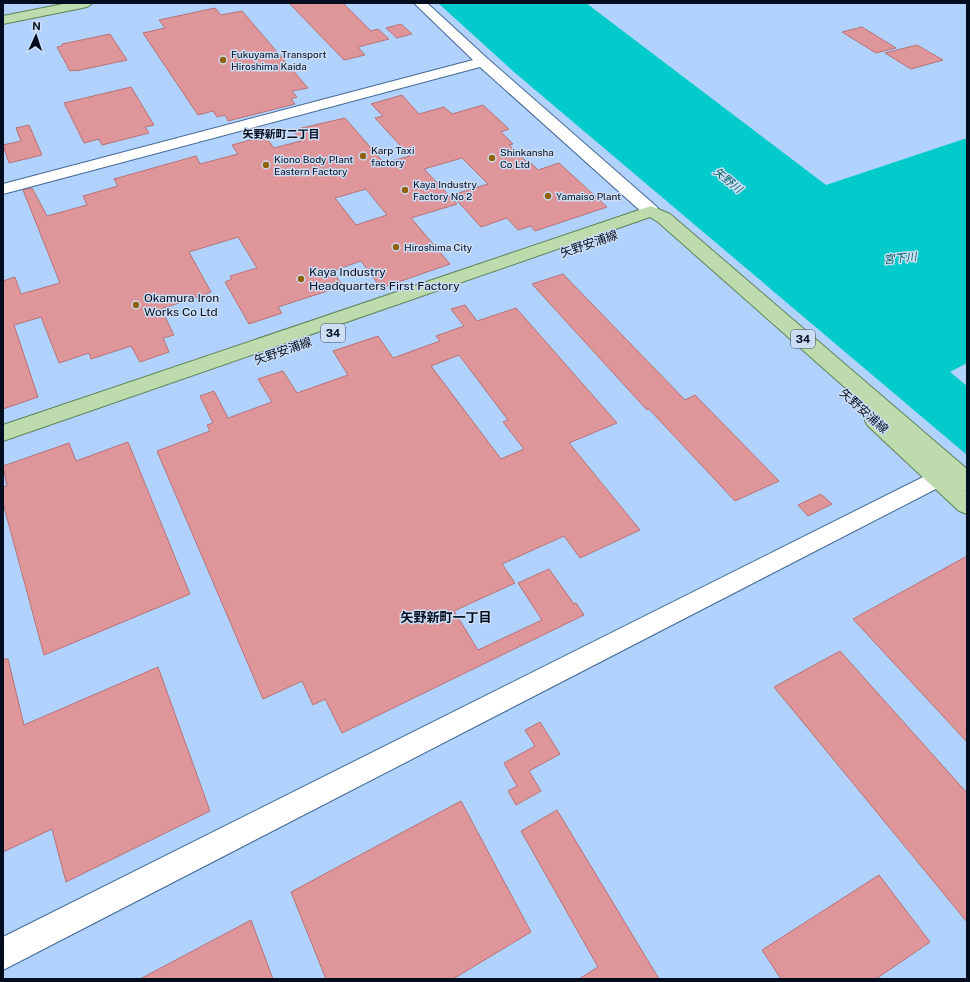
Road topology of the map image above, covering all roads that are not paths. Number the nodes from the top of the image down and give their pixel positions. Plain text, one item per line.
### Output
1 (87, 3) edge
2 (420, 3) edge
3 (62, 9) junction
4 (3, 20) edge
5 (3, 26) edge
6 (483, 62) junction
7 (3, 189) edge
8 (656, 217) junction
9 (3, 433) edge
10 (3, 448) edge
11 (952, 477) edge
12 (967, 504) edge
13 (3, 954) edge

1 - 3 main road
2 - 6 street
3 - 4 main road
3 - 5 main road
6 - 7 street
6 - 8 street
8 - 9 main road, 矢野安浦線 / 34
8 - 10 main road, 矢野安浦線 / 34
8 - 11 main road, 矢野安浦線 / 34
11 - 12 main road, 矢野安浦線 / 34
11 - 13 street

